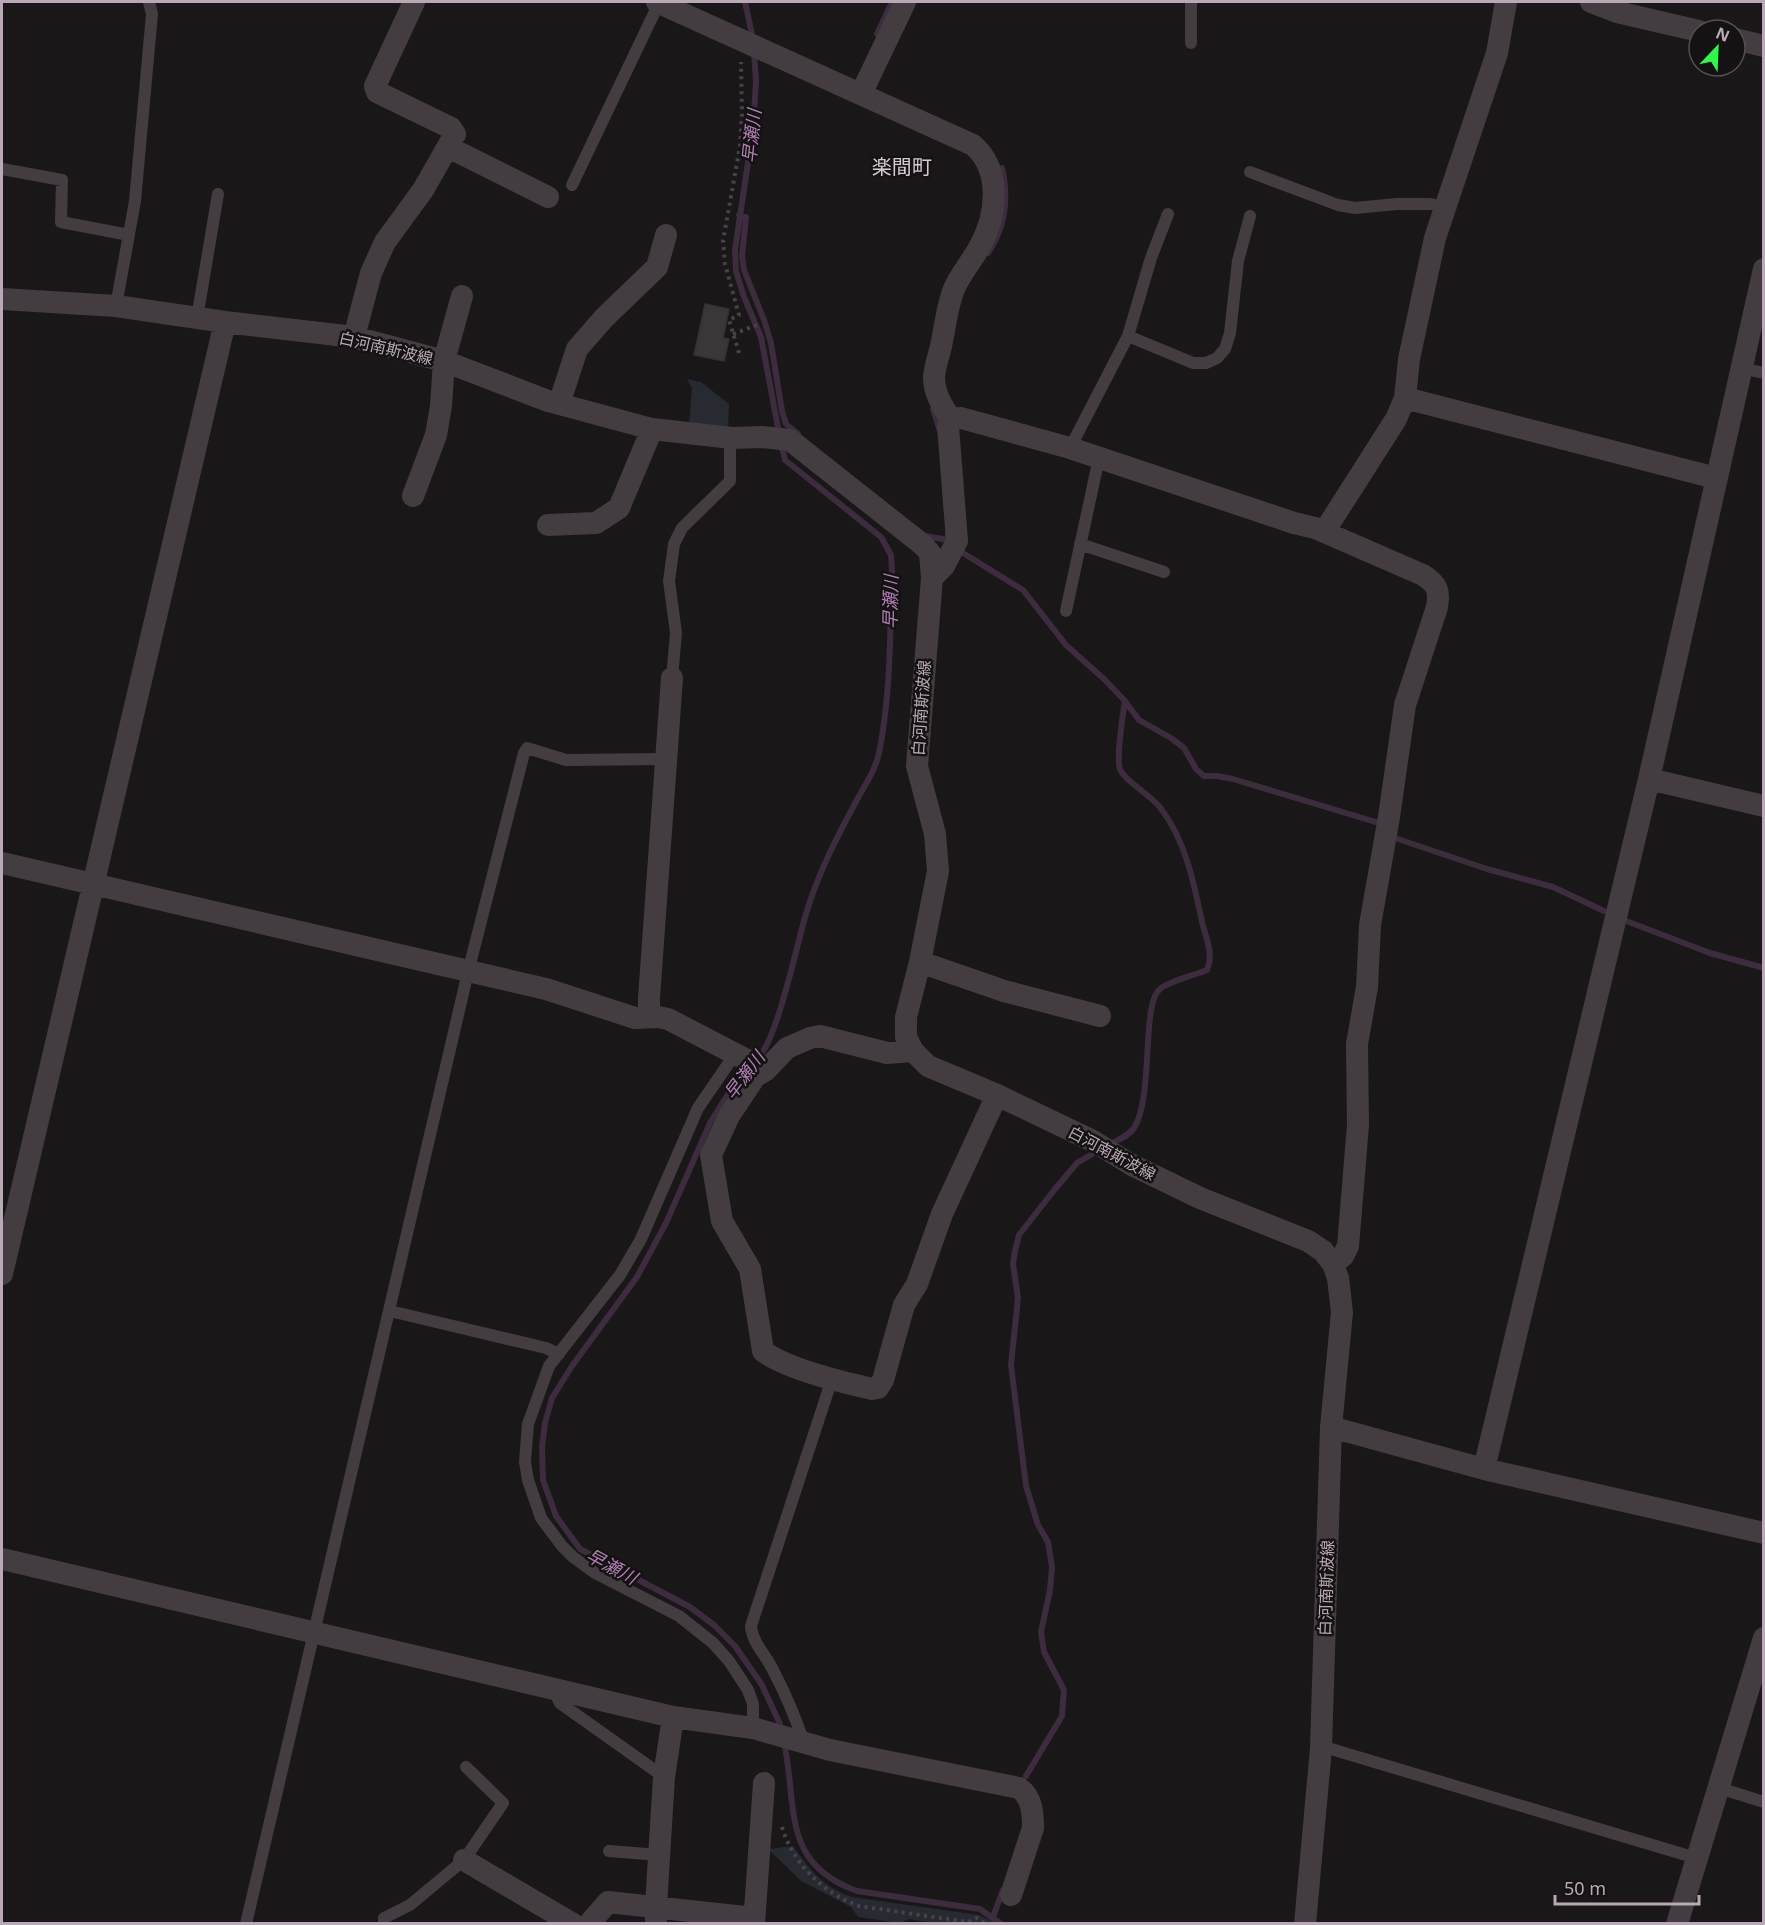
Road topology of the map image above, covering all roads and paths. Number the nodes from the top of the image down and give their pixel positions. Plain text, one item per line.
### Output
1 (149, 2) edge
2 (414, 2) edge
3 (659, 2) edge
4 (904, 2) edge
5 (1191, 2) edge
6 (1506, 2) edge
7 (1591, 2) edge
8 (1687, 28) edge
9 (1747, 42) edge
10 (1191, 43) dead end
11 (1764, 46) edge
12 (742, 51) junction
13 (861, 94) junction
14 (448, 147) junction
15 (2, 169) edge
16 (1250, 172) dead end
17 (572, 186) dead end
18 (218, 194) dead end
19 (548, 197) dead end
20 (1445, 207) junction
21 (1168, 214) dead end
22 (1250, 216) dead end
23 (129, 235) junction
24 (666, 235) dead end
25 (1764, 269) edge
26 (462, 296) dead end
27 (2, 299) edge
28 (116, 306) junction
29 (197, 318) junction
30 (225, 322) junction
31 (757, 325) dead end
32 (733, 334) junction
33 (1128, 336) junction
34 (354, 337) junction
35 (740, 353) dead end
36 (444, 362) junction
37 (1740, 368) junction
38 (1764, 373) edge
39 (1405, 398) junction
40 (559, 404) junction
41 (951, 419) junction
42 (652, 429) junction
43 (732, 438) junction
44 (1070, 448) junction
45 (1099, 458) junction
46 (1716, 478) junction
47 (413, 496) dead end
48 (548, 525) dead end
49 (1324, 532) junction
50 (1080, 544) junction
51 (1164, 572) dead end
52 (932, 578) junction
53 (1066, 612) dead end
54 (672, 678) joint
55 (665, 759) junction
56 (1648, 779) junction
57 (1764, 806) edge
58 (2, 863) edge
59 (92, 885) junction
60 (920, 962) junction
61 (468, 972) junction
62 (1100, 1016) dead end
63 (650, 1017) junction
64 (913, 1051) junction
65 (751, 1062) junction
66 (998, 1095) junction
67 (1333, 1264) junction
68 (2, 1274) edge
69 (390, 1311) junction
70 (559, 1354) junction
71 (832, 1379) junction
72 (1331, 1427) junction
73 (1484, 1469) junction
74 (1764, 1533) edge
75 (2, 1559) edge
76 (314, 1632) junction
77 (1764, 1638) edge
78 (553, 1689) junction
79 (673, 1717) junction
80 (760, 1730) junction
81 (799, 1742) junction
82 (1321, 1748) junction
83 (466, 1767) dead end
84 (664, 1777) junction
85 (764, 1783) dead end
86 (1719, 1788) junction
87 (1764, 1802) edge
88 (780, 1819) dead end
89 (609, 1851) dead end
90 (659, 1855) junction
91 (1696, 1858) junction
92 (464, 1860) junction
93 (1011, 1895) dead end
94 (656, 1915) edge
95 (754, 1921) edge
96 (246, 1923) edge
97 (384, 1923) edge
98 (573, 1923) edge
99 (589, 1923) edge
100 (986, 1923) edge
101 (1305, 1923) edge
102 (1677, 1923) edge

1 - 23 lane
2 - 14 street
3 - 12 street
3 - 17 lane
4 - 13 street
5 - 10 lane
6 - 20 street
7 - 8 street
9 - 11 street
12 - 13 street
12 - 32 path
13 - 41 street
14 - 19 street
14 - 34 street
15 - 23 lane
16 - 20 lane
18 - 29 lane
20 - 39 street
21 - 33 lane
22 - 33 lane
23 - 28 lane
24 - 40 street
25 - 37 street
26 - 36 street
27 - 28 street, 白河南斯波線
28 - 29 street, 白河南斯波線
29 - 30 street, 白河南斯波線
30 - 34 street, 白河南斯波線
30 - 59 street
31 - 32 path
32 - 35 path
33 - 44 lane
34 - 36 street, 白河南斯波線
36 - 40 street, 白河南斯波線
36 - 47 street
37 - 38 lane
37 - 46 street
39 - 46 street
39 - 49 street
40 - 42 street, 白河南斯波線
41 - 44 street
41 - 52 street
42 - 43 street, 白河南斯波線
42 - 48 street
43 - 52 street, 白河南斯波線
43 - 54 lane
44 - 45 street
45 - 49 street
45 - 50 lane
46 - 56 street
49 - 67 street
50 - 51 lane
50 - 53 lane
52 - 60 street, 白河南斯波線
54 - 55 street
55 - 61 lane
55 - 63 street
56 - 57 street
56 - 73 street
58 - 59 street
59 - 61 street
59 - 68 street
60 - 62 street
60 - 64 street, 白河南斯波線
61 - 63 street
61 - 69 lane
63 - 65 street
64 - 65 street
64 - 66 street, 白河南斯波線
65 - 70 lane
65 - 71 street
66 - 67 street, 白河南斯波線
66 - 71 street
67 - 72 street, 白河南斯波線
69 - 70 lane
69 - 76 lane
70 - 80 lane
71 - 81 lane
72 - 73 street
72 - 82 street, 白河南斯波線
73 - 74 street
75 - 76 street
76 - 78 street
76 - 96 lane
77 - 86 street
78 - 79 street
78 - 84 lane
79 - 80 street
79 - 84 street
80 - 81 street
81 - 93 street
82 - 91 lane
82 - 101 street, 白河南斯波線
83 - 92 lane
84 - 90 street
85 - 95 street
86 - 87 lane
86 - 91 street
88 - 100 path
89 - 90 lane
90 - 94 street
91 - 102 street
92 - 97 lane
92 - 98 street
94 - 95 street
94 - 99 street

